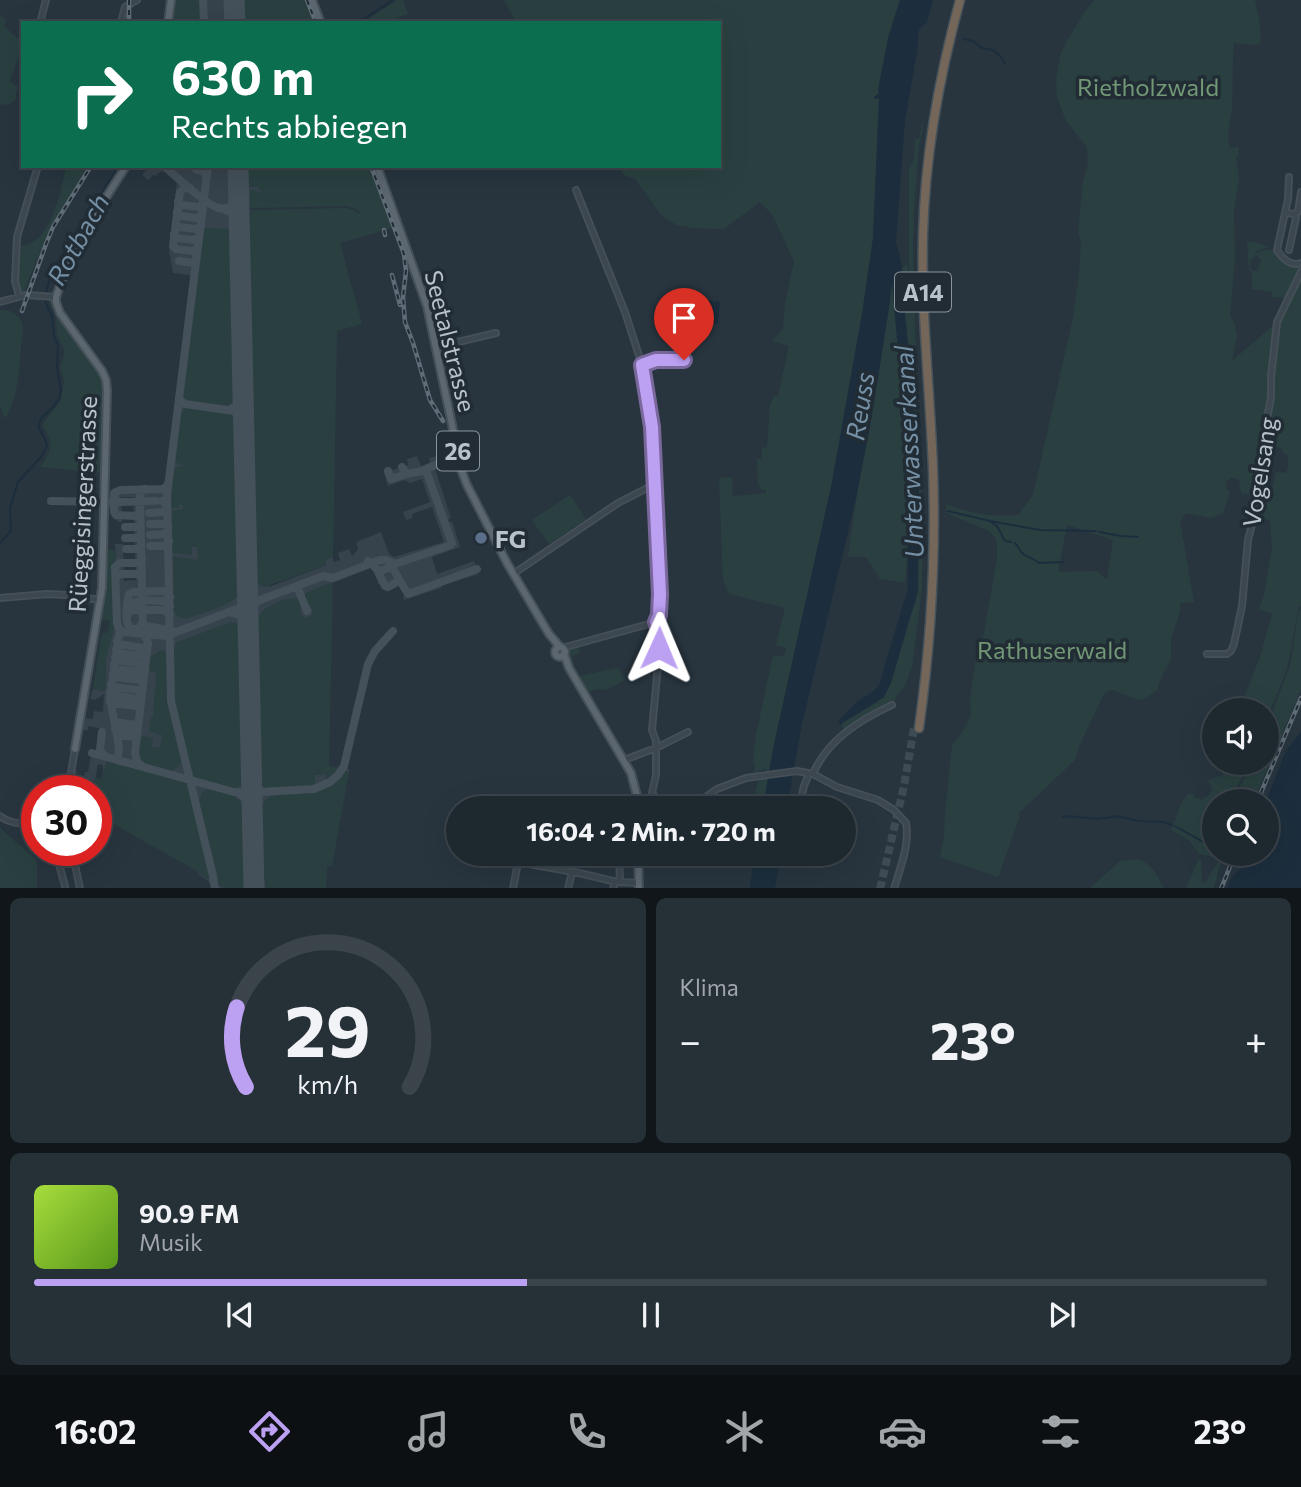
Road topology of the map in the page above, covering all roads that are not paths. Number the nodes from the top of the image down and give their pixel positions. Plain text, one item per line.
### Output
1 (46, 0) edge
2 (137, 0) edge
3 (171, 0) edge
4 (312, 0) edge
5 (955, 0) edge
6 (960, 0) edge
7 (41, 21) edge
8 (122, 21) edge
9 (168, 21) edge
10 (320, 21) edge
11 (37, 168) edge
12 (124, 168) edge
13 (378, 168) edge
14 (1289, 177) dead end
15 (576, 190) dead end
16 (1301, 192) edge
17 (1286, 213) junction
18 (1295, 214) junction
19 (1289, 250) dead end
20 (1301, 263) edge
21 (1301, 272) edge
22 (19, 296) junction
23 (53, 296) junction
24 (0, 302) edge
25 (496, 333) dead end
26 (437, 347) junction
27 (684, 360) dead end
28 (642, 365) junction
29 (655, 484) junction
30 (513, 574) junction
31 (0, 598) edge
32 (100, 600) junction
33 (656, 622) junction
34 (561, 652) junction
35 (1207, 654) dead end
36 (892, 705) dead end
37 (688, 732) dead end
38 (656, 748) junction
39 (75, 749) joint
40 (624, 760) junction
41 (809, 774) junction
42 (71, 775) edge
43 (636, 796) edge
44 (653, 796) edge
45 (707, 796) edge
46 (802, 796) edge
47 (1, 815) edge
48 (21, 823) edge
49 (59, 866) edge
50 (75, 866) edge
51 (517, 866) edge
52 (540, 866) edge
53 (619, 866) edge
54 (638, 866) edge
55 (572, 872) junction
56 (617, 882) junction
57 (639, 886) edge
58 (63, 887) edge
59 (80, 888) edge
60 (513, 888) edge
61 (568, 888) edge
62 (613, 888) edge
63 (894, 888) edge

1 - 7 street
2 - 8 street
3 - 9 main road
4 - 10 main road
5 - 6 highway, A14
11 - 22 street
12 - 23 main road
13 - 26 main road, Seetalstrasse / 26
14 - 17 street
15 - 28 street
16 - 18 street
17 - 18 street
17 - 20 street
18 - 19 street
21 - 35 street, Vogelsang
22 - 23 street
22 - 24 street
23 - 32 main road, Rüeggisingerstrasse
25 - 26 street
26 - 30 main road, Seetalstrasse / 26
27 - 28 street
28 - 29 street
29 - 30 street
29 - 33 street
30 - 34 main road, Seetalstrasse / 26
31 - 32 street
32 - 39 main road, Rüeggisingerstrasse
33 - 34 street
33 - 38 street
34 - 40 main road, Seetalstrasse / 26
36 - 41 street
37 - 38 street
38 - 40 street
38 - 44 street
39 - 42 street, Rüeggisingerstrasse
40 - 43 main road, Seetalstrasse / 26
41 - 45 street
41 - 46 street
41 - 63 street
47 - 48 street
49 - 58 street
50 - 59 street
51 - 60 street
52 - 55 street
53 - 56 street
54 - 57 main road
55 - 56 street
55 - 61 street
56 - 57 street
56 - 62 street

